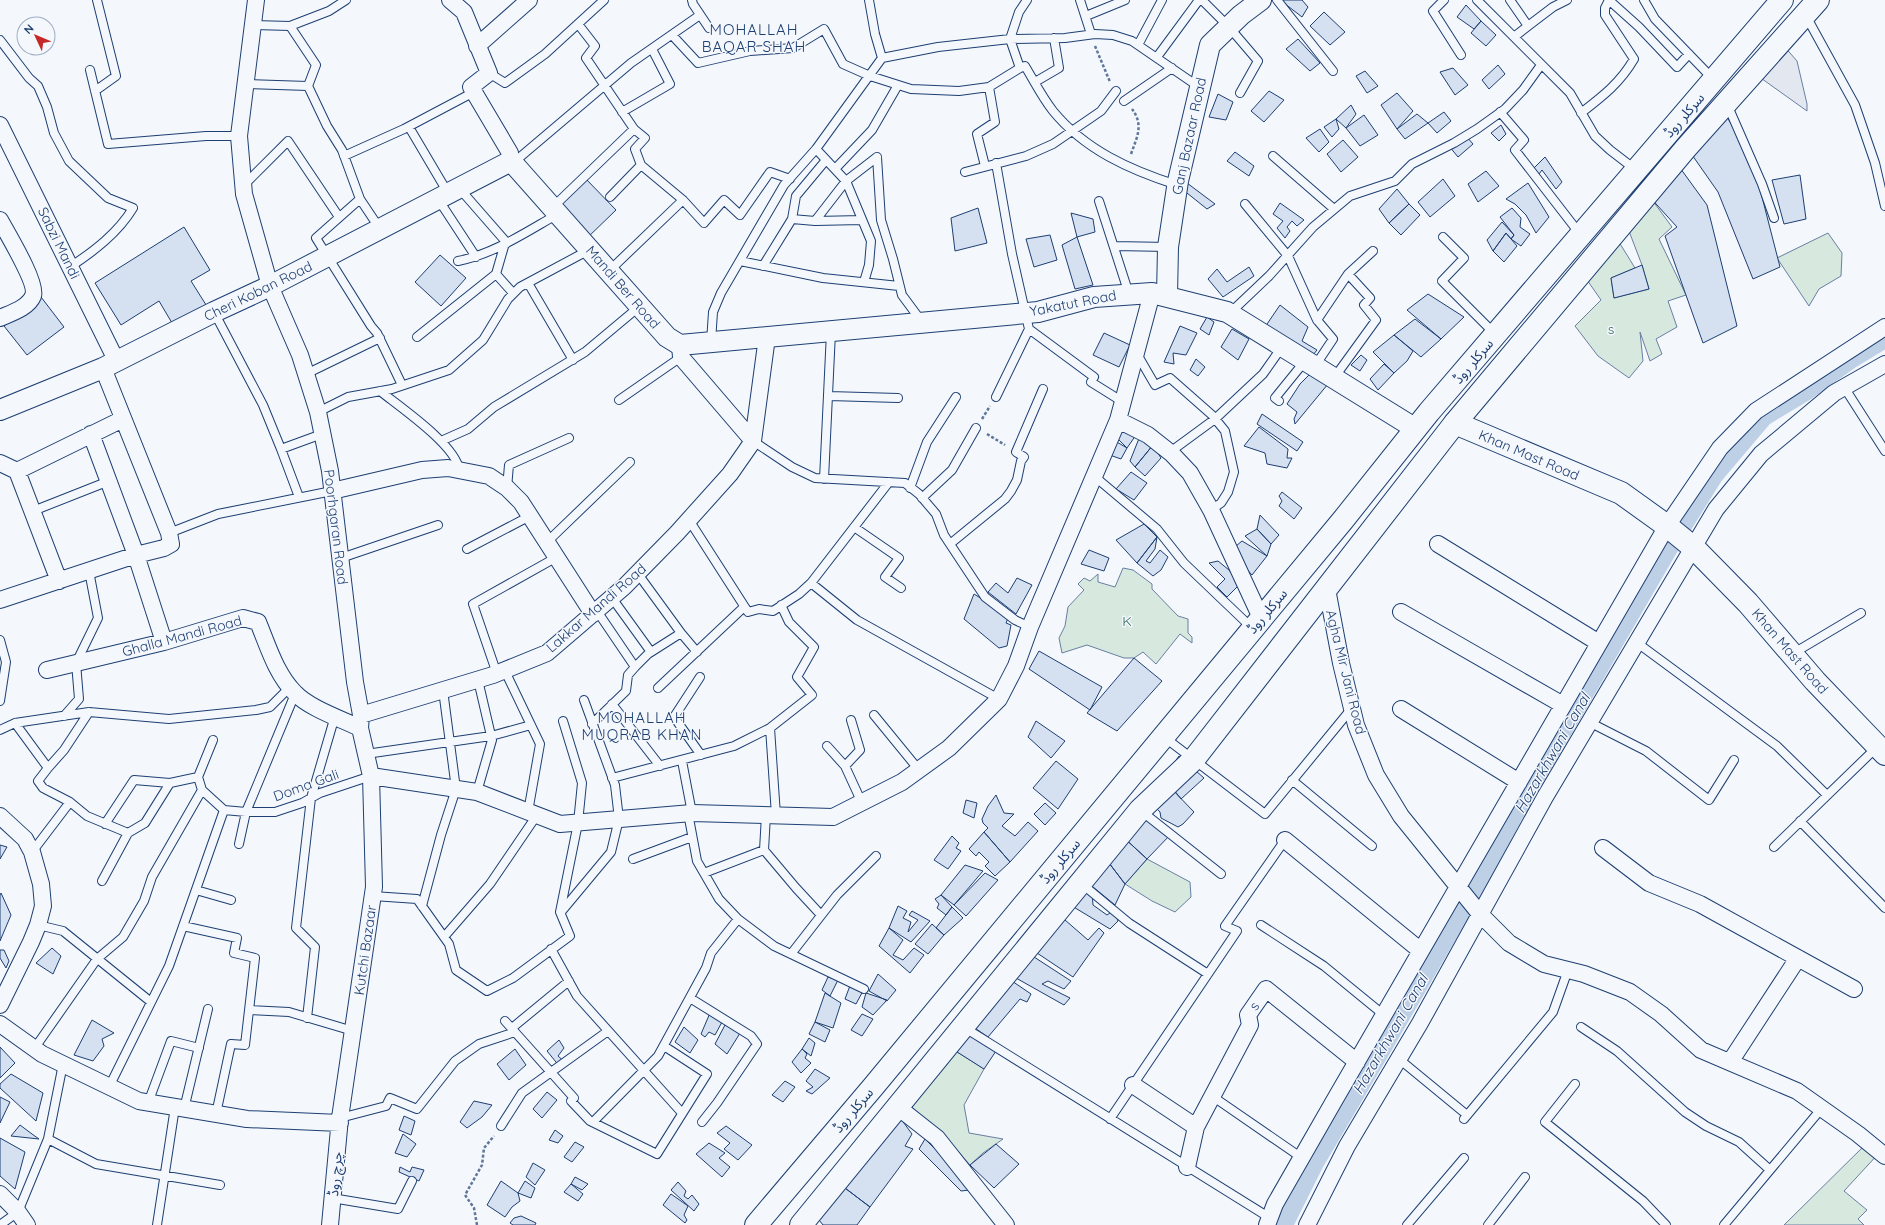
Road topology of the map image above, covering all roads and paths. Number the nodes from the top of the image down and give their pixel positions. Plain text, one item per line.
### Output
1 (97, 0) edge
2 (256, 0) edge
3 (346, 0) edge
4 (450, 0) edge
5 (529, 0) edge
6 (604, 0) edge
7 (701, 0) edge
8 (869, 0) edge
9 (1027, 0) edge
10 (1080, 0) edge
11 (1125, 0) edge
12 (1162, 0) edge
13 (1199, 0) edge
14 (1202, 0) edge
15 (1261, 0) edge
16 (1277, 0) edge
17 (1444, 0) edge
18 (1477, 0) edge
19 (1510, 0) edge
20 (1567, 0) edge
21 (1609, 0) edge
22 (1644, 0) edge
23 (1782, 0) edge
24 (692, 2) edge
25 (1812, 7) edge
26 (700, 15) junction
27 (1086, 16) junction
28 (578, 24) junction
29 (253, 25) junction
30 (290, 26) junction
31 (1528, 26) junction
32 (1229, 27) junction
33 (709, 28) dead end
34 (1091, 34) junction
35 (672, 35) junction
36 (1514, 37) junction
37 (1054, 38) junction
38 (0, 40) edge
39 (1010, 40) junction
40 (1138, 45) junction
41 (477, 46) junction
42 (652, 49) junction
43 (1689, 54) junction
44 (1462, 55) dead end
45 (1157, 57) junction
46 (882, 58) junction
47 (1541, 65) junction
48 (1020, 68) junction
49 (1172, 68) junction
50 (90, 70) dead end
51 (1333, 71) dead end
52 (489, 73) junction
53 (870, 76) junction
54 (1716, 77) junction
55 (1035, 82) junction
56 (246, 84) junction
57 (898, 85) junction
58 (308, 86) junction
59 (604, 86) junction
60 (989, 87) junction
61 (1199, 87) junction
62 (95, 91) junction
63 (1116, 91) dead end
64 (474, 92) junction
65 (1240, 93) dead end
66 (1124, 101) dead end
67 (1726, 102) junction
68 (622, 112) junction
69 (1500, 112) junction
70 (1581, 113) junction
71 (0, 125) edge
72 (409, 127) junction
73 (634, 129) junction
74 (1073, 131) junction
75 (239, 136) junction
76 (816, 149) junction
77 (344, 156) junction
78 (1274, 156) dead end
79 (826, 160) junction
80 (512, 162) junction
81 (996, 163) junction
82 (641, 165) junction
83 (985, 166) junction
84 (835, 169) junction
85 (1636, 170) junction
86 (965, 172) dead end
87 (790, 179) junction
88 (846, 181) junction
89 (1177, 185) junction
90 (243, 186) junction
91 (449, 193) junction
92 (610, 197) dead end
93 (360, 199) junction
94 (683, 200) junction
95 (1099, 201) dead end
96 (1245, 204) dead end
97 (1885, 206) edge
98 (1334, 209) junction
99 (555, 210) junction
100 (339, 217) junction
101 (792, 218) junction
102 (1774, 218) dead end
103 (0, 220) edge
104 (862, 220) junction
105 (814, 221) junction
106 (380, 229) junction
107 (1581, 235) junction
108 (1443, 237) dead end
109 (506, 243) junction
110 (1115, 246) junction
111 (1168, 247) junction
112 (590, 250) junction
113 (1373, 251) dead end
114 (329, 256) junction
115 (1288, 256) junction
116 (476, 258) junction
117 (458, 261) dead end
118 (740, 261) junction
119 (764, 266) junction
120 (70, 267) junction
121 (608, 271) junction
122 (496, 274) junction
123 (1348, 274) junction
124 (864, 282) junction
125 (528, 283) junction
126 (270, 286) junction
127 (899, 286) junction
128 (513, 293) junction
129 (1128, 294) junction
130 (1160, 295) junction
131 (640, 306) junction
132 (214, 312) junction
133 (1230, 313) junction
134 (0, 318) edge
135 (1316, 320) junction
136 (1027, 321) junction
137 (922, 322) junction
138 (1885, 327) edge
139 (831, 331) junction
140 (1496, 334) junction
141 (767, 337) junction
142 (380, 338) junction
143 (417, 338) dead end
144 (711, 342) junction
145 (1283, 346) junction
146 (681, 351) junction
147 (1136, 353) junction
148 (573, 360) junction
149 (1310, 363) junction
150 (1885, 364) edge
151 (110, 365) junction
152 (306, 374) junction
153 (1334, 378) junction
154 (402, 385) junction
155 (1844, 387) junction
156 (1043, 389) dead end
157 (380, 391) junction
158 (829, 396) junction
159 (956, 397) dead end
160 (996, 397) joint
161 (898, 398) dead end
162 (619, 400) dead end
163 (1279, 401) dead end
164 (1123, 402) junction
165 (0, 410) edge
166 (318, 412) junction
167 (123, 419) junction
168 (1216, 419) junction
169 (1118, 420) junction
170 (1423, 420) junction
171 (1456, 423) junction
172 (976, 428) junction
173 (91, 434) junction
174 (322, 434) junction
175 (569, 438) dead end
176 (753, 441) junction
177 (441, 442) junction
178 (281, 449) junction
179 (1885, 451) edge
180 (1016, 452) junction
181 (1170, 452) junction
182 (630, 462) dead end
183 (0, 464) edge
184 (17, 470) junction
185 (459, 470) junction
186 (1094, 476) junction
187 (824, 479) junction
188 (109, 481) junction
189 (889, 482) junction
190 (507, 488) junction
191 (910, 488) junction
192 (332, 491) junction
193 (299, 497) junction
194 (922, 498) junction
195 (1211, 510) junction
196 (33, 511) junction
197 (530, 516) junction
198 (689, 520) junction
199 (438, 525) dead end
200 (1667, 526) junction
201 (854, 527) junction
202 (169, 533) junction
203 (547, 542) junction
204 (950, 544) junction
205 (1438, 544) dead end
206 (1694, 548) junction
207 (467, 549) dead end
208 (1319, 549) junction
209 (136, 555) junction
210 (557, 557) junction
211 (341, 558) junction
212 (88, 571) junction
213 (638, 574) junction
214 (60, 580) junction
215 (811, 582) junction
216 (901, 588) dead end
217 (1327, 589) junction
218 (612, 598) junction
219 (0, 600) edge
220 (781, 605) junction
221 (744, 607) junction
222 (595, 612) junction
223 (1401, 612) dead end
224 (1861, 613) dead end
225 (1257, 623) junction
226 (1030, 627) junction
227 (681, 633) junction
228 (0, 640) edge
229 (164, 642) junction
230 (1636, 642) junction
231 (1599, 643) junction
232 (651, 652) junction
233 (697, 652) junction
234 (1792, 654) junction
235 (76, 663) junction
236 (635, 667) junction
237 (47, 670) dead end
238 (501, 672) junction
239 (700, 677) dead end
240 (478, 680) junction
241 (658, 688) dead end
242 (443, 690) junction
243 (293, 691) junction
244 (999, 699) junction
245 (584, 700) dead end
246 (0, 701) edge
247 (612, 704) junction
248 (1563, 705) junction
249 (1352, 708) junction
250 (1401, 709) dead end
251 (89, 712) junction
252 (874, 715) dead end
253 (64, 716) junction
254 (335, 716) junction
255 (851, 720) dead end
256 (361, 721) junction
257 (563, 721) dead end
258 (1589, 722) junction
259 (15, 723) junction
260 (592, 724) junction
261 (531, 725) junction
262 (770, 728) junction
263 (0, 730) edge
264 (492, 736) junction
265 (1164, 736) junction
266 (213, 740) dead end
267 (450, 741) junction
268 (827, 746) dead end
269 (1881, 750) edge
270 (366, 754) junction
271 (701, 755) junction
272 (1194, 759) junction
273 (682, 760) junction
274 (1734, 760) dead end
275 (660, 766) junction
276 (844, 766) junction
277 (48, 768) junction
278 (919, 770) junction
279 (371, 776) junction
280 (198, 777) junction
281 (612, 778) junction
282 (1292, 780) junction
283 (1518, 782) junction
284 (170, 783) junction
285 (456, 789) junction
286 (202, 790) junction
287 (477, 792) junction
288 (1828, 795) junction
289 (311, 798) junction
290 (70, 802) junction
291 (862, 803) junction
292 (224, 810) junction
293 (1140, 810) junction
294 (246, 812) junction
295 (532, 813) junction
296 (690, 813) junction
297 (771, 815) junction
298 (0, 816) edge
299 (619, 819) junction
300 (1800, 821) junction
301 (578, 822) junction
302 (105, 824) junction
303 (128, 833) junction
304 (692, 837) junction
305 (1285, 840) joint
306 (239, 844) dead end
307 (1372, 846) dead end
308 (1774, 847) dead end
309 (1603, 848) dead end
310 (764, 850) junction
311 (32, 852) junction
312 (876, 856) dead end
313 (633, 859) dead end
314 (704, 873) junction
315 (1221, 874) dead end
316 (102, 881) dead end
317 (1081, 884) junction
318 (1458, 886) junction
319 (196, 890) junction
320 (373, 896) junction
321 (231, 900) dead end
322 (422, 906) junction
323 (1885, 908) edge
324 (560, 912) junction
325 (1480, 914) junction
326 (822, 915) junction
327 (738, 919) junction
328 (38, 924) junction
329 (1261, 925) dead end
330 (184, 926) junction
331 (444, 937) junction
332 (551, 950) junction
333 (1421, 951) junction
334 (791, 954) junction
335 (1798, 958) junction
336 (97, 959) junction
337 (1568, 970) junction
338 (1208, 974) junction
339 (569, 981) junction
340 (864, 989) dead end
341 (1854, 989) dead end
342 (690, 998) junction
343 (151, 1002) junction
344 (0, 1006) edge
345 (208, 1008) dead end
346 (249, 1010) junction
347 (1384, 1015) junction
348 (307, 1018) junction
349 (505, 1021) dead end
350 (0, 1024) edge
351 (962, 1026) junction
352 (1581, 1027) dead end
353 (514, 1030) junction
354 (353, 1031) junction
355 (608, 1031) junction
356 (664, 1046) junction
357 (34, 1048) junction
358 (199, 1048) junction
359 (1399, 1059) junction
360 (1357, 1062) junction
361 (1730, 1062) junction
362 (63, 1064) junction
363 (644, 1070) junction
364 (552, 1073) junction
365 (1574, 1084) dead end
366 (1133, 1085) junction
367 (109, 1087) junction
368 (873, 1087) junction
369 (1212, 1096) junction
370 (148, 1103) junction
371 (180, 1108) junction
372 (899, 1108) junction
373 (1822, 1108) junction
374 (216, 1114) junction
375 (682, 1114) junction
376 (1110, 1119) junction
377 (340, 1120) junction
378 (593, 1122) junction
379 (702, 1122) dead end
380 (501, 1126) joint
381 (1196, 1127) junction
382 (48, 1139) junction
383 (1885, 1156) edge
384 (1302, 1158) junction
385 (1464, 1158) dead end
386 (1187, 1167) junction
387 (1770, 1170) junction
388 (164, 1176) junction
389 (1525, 1177) dead end
390 (412, 1181) dead end
391 (220, 1185) dead end
392 (0, 1194) edge
393 (332, 1198) junction
394 (22, 1218) edge
395 (1269, 1221) edge
396 (1310, 1223) edge
397 (0, 1225) edge
398 (157, 1225) edge
399 (330, 1225) edge
400 (477, 1225) edge
401 (756, 1225) edge
402 (801, 1225) edge
403 (1006, 1225) edge
404 (1406, 1225) edge
405 (1488, 1225) edge
406 (1666, 1225) edge
407 (1724, 1225) edge

1 - 62 lane
2 - 29 street, Poorhgaran Road
3 - 30 lane
4 - 41 street
5 - 41 street
6 - 28 lane
7 - 24 lane
8 - 46 lane
9 - 39 lane
10 - 27 lane
11 - 27 lane
12 - 40 lane
13 - 45 lane
14 - 32 lane
15 - 32 street, Ganj Bazaar Road
16 - 51 lane
17 - 44 lane
18 - 36 lane
19 - 31 lane
20 - 31 lane
21 - 43 lane
21 - 70 lane
22 - 43 lane
23 - 54 main road, سرکلر روڈ
24 - 26 lane
25 - 67 main road
25 - 97 lane
26 - 33 lane
26 - 35 lane
27 - 34 lane
28 - 52 lane
28 - 59 lane
29 - 30 lane
29 - 56 street, Poorhgaran Road
30 - 58 lane
31 - 36 lane
32 - 61 street, Ganj Bazaar Road
32 - 65 lane
34 - 37 lane
34 - 40 lane
35 - 42 lane
35 - 53 lane
36 - 47 lane
37 - 39 lane
37 - 55 lane
38 - 120 lane
39 - 46 lane
39 - 48 lane
40 - 45 lane
41 - 52 street
42 - 59 lane
42 - 68 lane
43 - 54 lane
45 - 49 lane
46 - 53 lane
47 - 69 lane
47 - 70 lane
48 - 55 lane
48 - 60 lane
49 - 61 lane
49 - 66 lane
50 - 62 lane
52 - 64 street
53 - 57 lane
53 - 76 lane
54 - 67 main road
54 - 85 main road, سرکلر روڈ
55 - 74 lane
56 - 58 lane
56 - 75 street, Poorhgaran Road
57 - 60 lane
57 - 84 lane
58 - 77 lane
59 - 68 lane
59 - 80 lane
60 - 83 lane
61 - 89 street, Ganj Bazaar Road
62 - 75 lane
63 - 74 lane
64 - 72 lane
64 - 80 street
67 - 102 lane
67 - 171 main road
68 - 73 lane
69 - 98 lane
69 - 107 lane
70 - 85 lane
71 - 120 street, Sabzi Mandi
72 - 77 lane
72 - 91 lane
73 - 82 lane
73 - 99 lane
74 - 81 lane
74 - 89 lane
75 - 90 street, Poorhgaran Road
76 - 79 lane
76 - 87 lane
77 - 93 lane
78 - 98 lane
79 - 84 lane
79 - 101 lane
80 - 91 street, Cheri Koban Road
80 - 99 street, Mandi Ber Road
81 - 83 lane
81 - 136 lane
82 - 92 lane
82 - 94 lane
83 - 86 lane
84 - 88 lane
85 - 107 main road, سرکلر روڈ
87 - 94 lane
87 - 118 lane
88 - 104 lane
88 - 105 lane
88 - 127 lane
89 - 111 street, Ganj Bazaar Road
90 - 100 lane
90 - 126 street, Poorhgaran Road
91 - 106 street, Cheri Koban Road
91 - 109 lane
91 - 116 lane
93 - 100 lane
93 - 106 lane
94 - 121 lane
95 - 110 lane
96 - 115 lane
98 - 115 lane
99 - 109 lane
99 - 112 street, Mandi Ber Road
100 - 114 lane
101 - 105 lane
101 - 119 lane
103 - 134 street
104 - 105 lane
104 - 124 lane
106 - 114 street, Cheri Koban Road
107 - 140 main road, سرکلر روڈ
108 - 140 lane
109 - 116 lane
109 - 122 lane
110 - 111 lane
110 - 129 lane
111 - 130 street, Ganj Bazaar Road
112 - 121 street, Mandi Ber Road
112 - 125 lane
113 - 123 lane
114 - 126 street, Cheri Koban Road
114 - 142 lane
115 - 133 lane
115 - 135 lane
116 - 117 lane
118 - 119 lane
118 - 144 lane
119 - 124 lane
120 - 151 street, Sabzi Mandi
121 - 131 street, Mandi Ber Road
122 - 128 lane
122 - 143 lane
123 - 135 lane
123 - 153 lane
124 - 127 lane
125 - 128 lane
125 - 148 lane
126 - 132 street, Cheri Koban Road
126 - 152 street, Poorhgaran Road
127 - 137 lane
128 - 154 lane
129 - 130 street, Yakatut Road
129 - 136 street, Yakatut Road
130 - 133 street, Yakatut Road
130 - 147 street
131 - 146 street, Mandi Ber Road
131 - 148 lane
132 - 151 street, Cheri Koban Road
132 - 178 lane
133 - 145 street, Yakatut Road
135 - 149 lane
136 - 137 street, Yakatut Road
136 - 160 lane
136 - 164 lane
137 - 139 street, Yakatut Road
138 - 200 street
139 - 141 street, Yakatut Road
139 - 158 lane
140 - 170 main road, سرکلر روڈ
141 - 144 street
141 - 176 street, Lakkar Mandi Road
142 - 152 lane
142 - 154 lane
144 - 146 street
145 - 149 street, Yakatut Road
145 - 168 lane
146 - 162 lane
146 - 176 street
147 - 164 street
147 - 168 lane
148 - 177 lane
149 - 153 street, Yakatut Road
149 - 163 lane
150 - 155 street
151 - 165 street, Cheri Koban Road
151 - 167 street, Sabzi Mandi
152 - 166 street, Poorhgaran Road
153 - 170 street, Yakatut Road
154 - 157 lane
155 - 179 lane
155 - 206 street
156 - 180 lane
157 - 166 lane
157 - 177 lane
158 - 161 lane
158 - 187 lane
159 - 191 lane
160 - 172 path
164 - 169 street
166 - 174 street, Poorhgaran Road
167 - 173 street
167 - 202 street, Sabzi Mandi
168 - 181 lane
168 - 195 lane
169 - 181 street
169 - 186 street
170 - 171 main road, Khan Mast Road
170 - 208 main road, سرکلر روڈ
171 - 200 main road, Khan Mast Road
171 - 217 main road
172 - 180 path
172 - 194 lane
173 - 184 street
173 - 188 street
174 - 178 lane
174 - 192 street, Poorhgaran Road
175 - 190 lane
176 - 187 lane
176 - 198 street, Lakkar Mandi Road
177 - 185 lane
178 - 193 lane
180 - 204 lane
181 - 195 street
182 - 203 lane
183 - 184 street
184 - 196 street
185 - 190 street
185 - 192 street
186 - 225 lane
186 - 226 street
187 - 189 lane
188 - 196 lane
188 - 209 street
189 - 191 lane
189 - 201 lane
190 - 197 street
191 - 194 lane
192 - 193 lane
192 - 211 street, Poorhgaran Road
193 - 202 lane
194 - 204 lane
195 - 225 street
196 - 214 street
197 - 203 street
197 - 207 lane
198 - 213 street, Lakkar Mandi Road
198 - 221 lane
199 - 211 lane
200 - 206 main road, Khan Mast Road
200 - 231 street
201 - 215 lane
201 - 216 lane
202 - 209 street
203 - 210 street
204 - 226 lane
205 - 231 street
206 - 230 street
206 - 234 main road, Khan Mast Road
208 - 217 main road, Agha Mir Jani Road
208 - 225 main road, سرکلر روڈ
209 - 212 street
209 - 229 street
210 - 222 street
210 - 238 lane
211 - 256 street, Poorhgaran Road
212 - 214 street
212 - 235 lane
213 - 218 street, Lakkar Mandi Road
213 - 227 lane
214 - 219 street
215 - 220 lane
215 - 244 lane
217 - 249 street, Agha Mir Jani Road
217 - 272 main road
218 - 222 street, Lakkar Mandi Road
218 - 232 lane
220 - 221 lane
220 - 262 lane
221 - 233 lane
222 - 236 lane
222 - 238 street, Lakkar Mandi Road
223 - 248 street
224 - 234 lane
225 - 265 main road, سرکلر روڈ
226 - 244 street
227 - 232 lane
227 - 233 lane
228 - 246 lane
229 - 235 street, Ghalla Mandi Road
229 - 243 street, Ghalla Mandi Road
230 - 258 street
230 - 288 lane
231 - 248 street
232 - 236 lane
233 - 241 lane
234 - 269 main road, Khan Mast Road
235 - 237 street, Ghalla Mandi Road
235 - 253 lane
236 - 247 lane
238 - 240 street, Lakkar Mandi Road
238 - 261 lane
239 - 271 lane
240 - 242 street, Lakkar Mandi Road
240 - 264 lane
242 - 256 street, Lakkar Mandi Road
242 - 267 lane
243 - 251 lane
243 - 254 street, Ghalla Mandi Road
243 - 294 lane
244 - 278 street
245 - 260 lane
247 - 260 lane
247 - 275 lane
248 - 283 street
249 - 282 lane
249 - 318 street, Agha Mir Jani Road
250 - 283 street
251 - 253 lane
251 - 277 lane
252 - 278 lane
253 - 259 lane
254 - 256 street, Ghalla Mandi Road
254 - 289 lane
255 - 276 lane
256 - 270 street, Poorhgaran Road
257 - 301 lane
258 - 274 lane
258 - 325 street
259 - 263 lane
259 - 277 lane
260 - 281 lane
261 - 264 lane
261 - 295 lane
262 - 271 lane
262 - 297 lane
264 - 267 lane
264 - 287 lane
265 - 272 lane
265 - 368 main road, سرکلر روڈ
266 - 280 lane
267 - 270 lane
267 - 285 lane
268 - 276 lane
269 - 288 lane
270 - 279 street, Poorhgaran Road
271 - 273 lane
272 - 282 lane
272 - 293 main road
273 - 275 lane
273 - 296 lane
275 - 281 lane
276 - 291 lane
277 - 290 lane
278 - 291 street
279 - 285 street
279 - 289 lane, Doma Gali
279 - 320 street, Kutchi Bazaar
280 - 284 lane
280 - 286 lane
281 - 299 lane
282 - 307 lane
283 - 318 street
284 - 302 lane
284 - 303 lane
285 - 287 street
285 - 322 lane
286 - 292 lane
286 - 336 lane
287 - 295 street
288 - 300 lane
289 - 294 lane, Doma Gali
289 - 348 lane
290 - 302 lane
290 - 311 lane
291 - 297 street
292 - 294 lane, Doma Gali
292 - 319 lane
293 - 315 lane
293 - 317 main road
294 - 306 lane
295 - 301 street
295 - 331 lane
296 - 297 street
296 - 299 street
296 - 304 lane
297 - 310 lane
298 - 311 street
299 - 301 street
299 - 324 lane
300 - 308 lane
300 - 323 lane
301 - 324 lane
302 - 303 lane
303 - 316 lane
304 - 313 lane
304 - 314 lane
305 - 333 street
305 - 338 lane
309 - 335 street
310 - 314 lane
310 - 326 lane
311 - 328 street
312 - 326 lane
314 - 327 lane
317 - 338 lane
317 - 351 main road
318 - 325 street, Agha Mir Jani Road
318 - 333 street
319 - 321 lane
319 - 330 lane
320 - 322 lane
320 - 354 street, Kutchi Bazaar
322 - 331 lane
324 - 332 lane
325 - 337 street
325 - 359 street
326 - 334 lane
327 - 334 lane
327 - 342 lane
328 - 336 lane
328 - 344 street
329 - 347 lane
330 - 343 lane
330 - 346 lane
331 - 332 lane
332 - 339 lane
333 - 347 street
334 - 340 lane
335 - 341 street
335 - 361 street
336 - 343 lane
336 - 357 lane
337 - 359 lane
337 - 361 street
338 - 366 lane
339 - 353 lane
339 - 355 lane
342 - 356 lane
342 - 379 lane
343 - 367 lane
345 - 358 lane
346 - 348 lane
346 - 374 lane
347 - 360 street
348 - 354 lane
349 - 353 lane
350 - 357 street
351 - 372 main road
351 - 376 lane
352 - 387 lane
353 - 364 lane
353 - 377 lane
354 - 377 street, Kutchi Bazaar
355 - 363 lane
355 - 364 lane
356 - 363 lane
356 - 375 lane
357 - 362 street
358 - 370 lane
358 - 371 lane
359 - 396 street
360 - 369 street, s
360 - 384 street
361 - 373 street
362 - 367 street
362 - 382 lane
363 - 375 lane
363 - 378 lane
364 - 378 lane
364 - 380 lane
365 - 406 lane
366 - 376 lane
366 - 381 street
367 - 370 street
368 - 372 main road
368 - 401 main road, سرکلر روڈ
369 - 381 street, s
369 - 384 lane
370 - 371 street
371 - 374 street
371 - 388 lane
372 - 402 main road
372 - 403 street
373 - 383 street
373 - 387 lane
374 - 377 street
375 - 378 lane
376 - 386 lane
377 - 393 street, چرچ روڈ
380 - 400 path
381 - 386 street, s
382 - 388 lane
382 - 394 lane
384 - 395 street
385 - 404 lane
386 - 395 lane
387 - 407 lane
388 - 391 lane
388 - 398 lane
389 - 405 lane
390 - 393 lane
392 - 394 street
393 - 399 street, چرچ روڈ
394 - 397 lane

